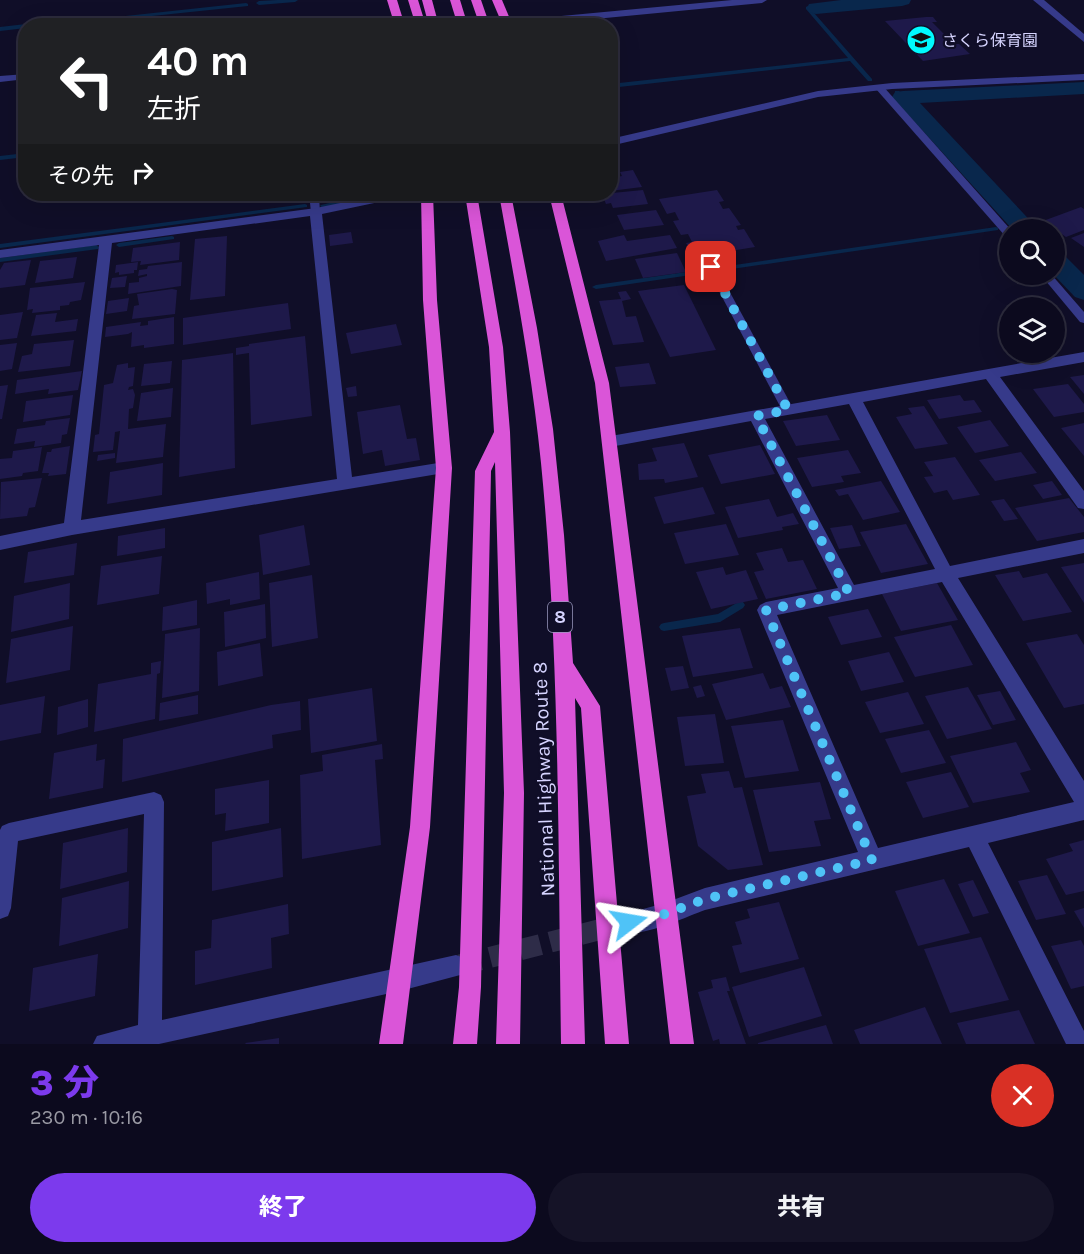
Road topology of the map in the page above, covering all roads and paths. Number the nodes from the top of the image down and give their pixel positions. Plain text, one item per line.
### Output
1 (392, 0) edge
2 (413, 0) edge
3 (427, 0) edge
4 (455, 0) edge
5 (476, 0) edge
6 (497, 0) edge
7 (762, 0) edge
8 (1038, 0) edge
9 (398, 18) edge
10 (419, 18) edge
11 (432, 18) edge
12 (461, 18) edge
13 (482, 18) edge
14 (504, 18) edge
15 (578, 18) edge
16 (1084, 39) edge
17 (18, 77) edge
18 (1084, 77) edge
19 (0, 79) edge
20 (879, 87) junction
21 (618, 141) edge
22 (315, 201) edge
23 (366, 201) edge
24 (427, 201) edge
25 (472, 201) edge
26 (506, 201) edge
27 (557, 201) edge
28 (316, 212) junction
29 (999, 223) edge
30 (106, 240) junction
31 (0, 254) edge
32 (710, 265) dead end
33 (1055, 285) edge
34 (1084, 319) edge
35 (1084, 357) edge
36 (988, 373) junction
37 (854, 399) junction
38 (788, 410) junction
39 (756, 416) junction
40 (502, 432) junction
41 (610, 441) junction
42 (444, 468) junction
43 (345, 484) junction
44 (1084, 503) edge
45 (72, 528) junction
46 (0, 543) edge
47 (1084, 546) edge
48 (946, 574) junction
49 (849, 593) junction
50 (564, 665) junction
51 (1084, 800) edge
52 (1084, 810) edge
53 (974, 836) junction
54 (872, 860) junction
55 (0, 908) edge
56 (665, 914) junction
57 (629, 922) tunnel mouth
58 (456, 966) tunnel mouth
59 (400, 980) junction
60 (150, 1034) junction
61 (118, 1043) edge
62 (391, 1044) edge
63 (465, 1044) edge
64 (508, 1044) edge
65 (573, 1044) edge
66 (617, 1044) edge
67 (682, 1044) edge
68 (1078, 1044) edge

1 - 9 highway
2 - 10 highway
3 - 11 highway
4 - 12 highway
5 - 13 highway
6 - 14 highway
7 - 15 street
8 - 16 street
17 - 19 lane
18 - 20 street
20 - 21 street
20 - 29 lane
22 - 28 lane
23 - 28 street
24 - 42 highway
25 - 40 highway, National Highway Route 8
26 - 50 highway, National Highway Route 8 / 8
27 - 41 highway
28 - 30 street
28 - 43 street
30 - 31 street
30 - 45 street
32 - 38 lane
33 - 34 lane
35 - 36 street
36 - 37 street
36 - 44 street
37 - 38 street
37 - 48 street
38 - 39 street
39 - 41 street
39 - 49 street
40 - 63 highway
40 - 64 highway, National Highway Route 8
41 - 56 highway
42 - 43 street
42 - 59 highway
43 - 45 street
45 - 46 street
47 - 48 street
48 - 49 street
48 - 51 street
49 - 54 street
50 - 65 highway, National Highway Route 8 / 8
50 - 66 highway, 8
52 - 53 street
53 - 54 street
53 - 68 street
54 - 56 street
55 - 60 street
56 - 57 street
56 - 67 highway
58 - 59 street
59 - 60 street
59 - 62 highway
60 - 61 street

